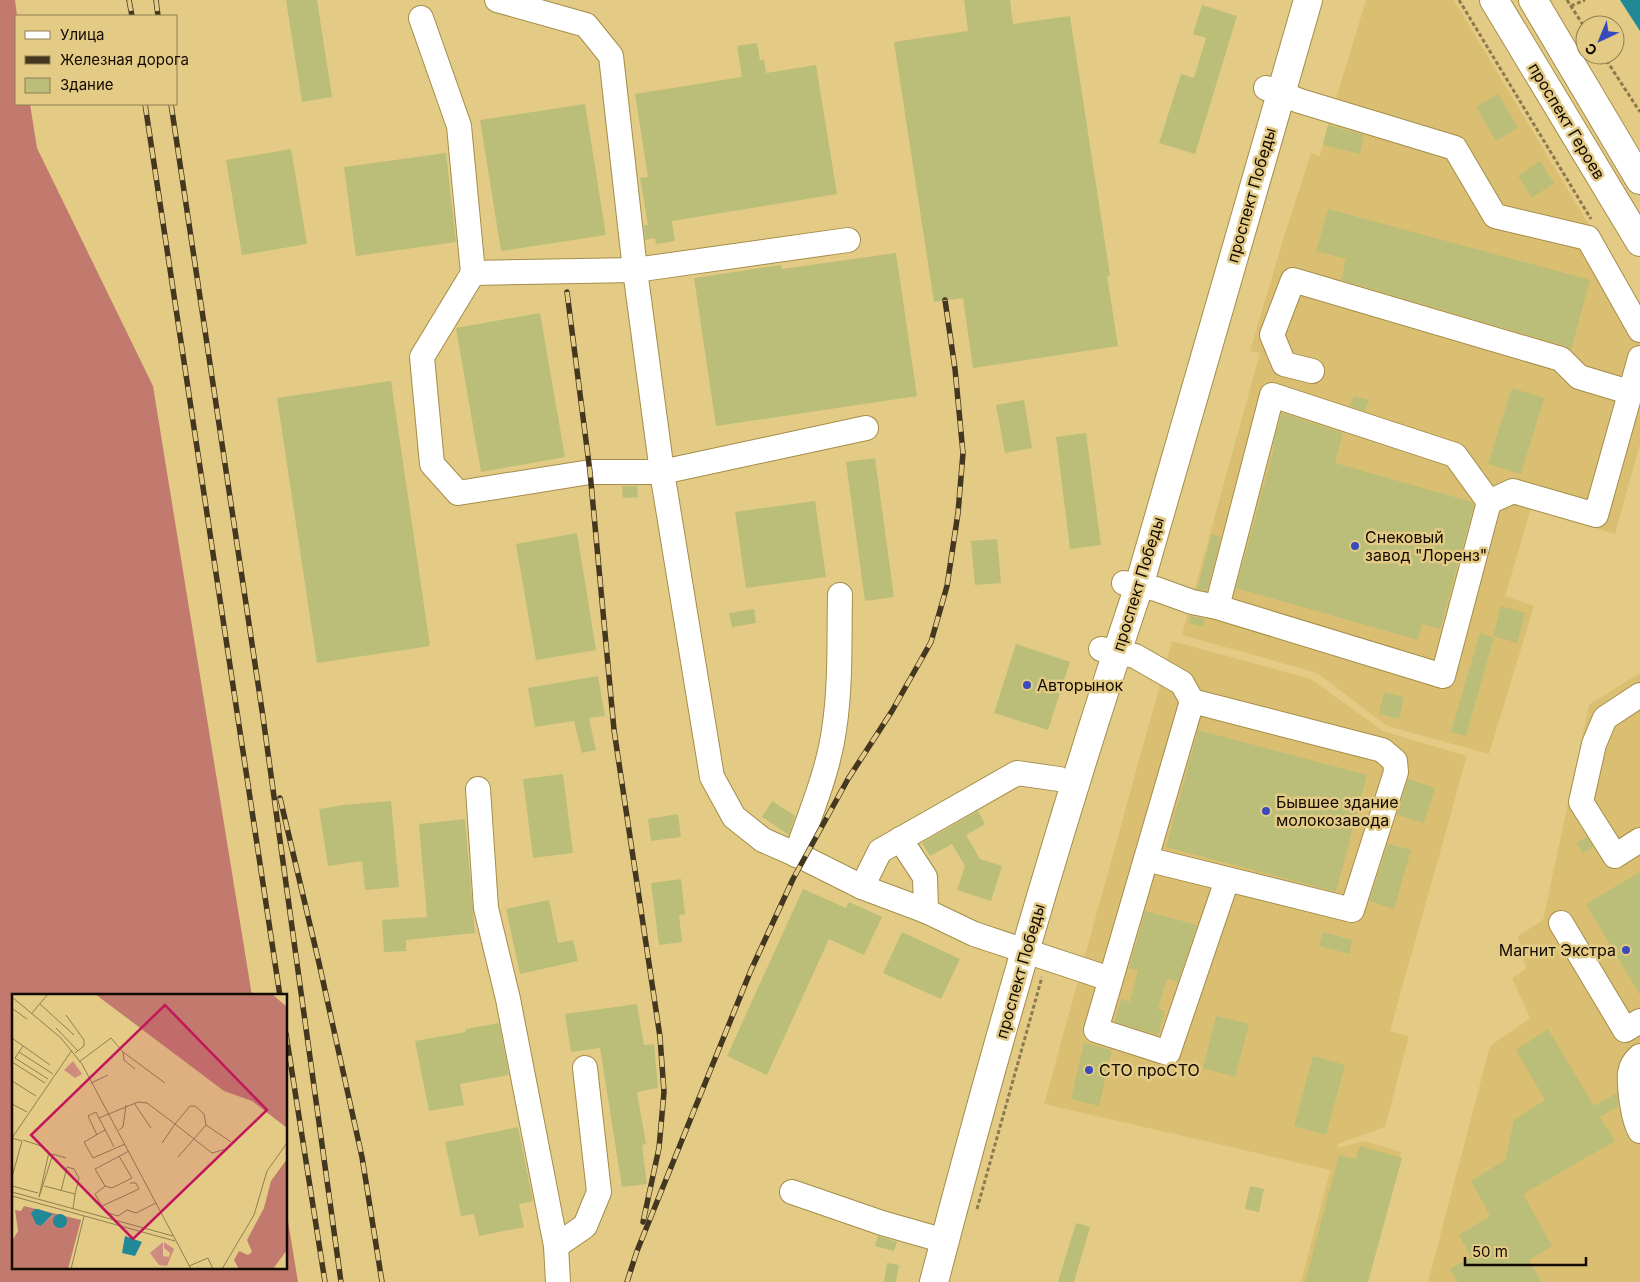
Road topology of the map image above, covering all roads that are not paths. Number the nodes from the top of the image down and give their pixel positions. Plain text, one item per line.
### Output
1 (498, 0) edge
2 (1290, 0) edge
3 (1308, 0) edge
4 (1494, 0) edge
5 (1533, 0) edge
6 (421, 18) dead end
7 (1273, 91) junction
8 (1640, 180) edge
9 (848, 240) dead end
10 (1640, 242) edge
11 (635, 270) junction
12 (473, 273) junction
13 (1640, 330) edge
14 (1640, 358) edge
15 (1312, 371) dead end
16 (1630, 392) junction
17 (866, 428) dead end
18 (662, 472) junction
19 (1489, 502) junction
20 (1131, 585) junction
21 (840, 595) dead end
22 (1217, 607) junction
23 (1109, 651) junction
24 (1640, 695) edge
25 (1192, 701) junction
26 (1059, 779) junction
27 (478, 789) dead end
28 (900, 840) junction
29 (1640, 840) edge
30 (796, 854) junction
31 (1146, 859) junction
32 (1227, 880) junction
33 (862, 887) junction
34 (926, 911) junction
35 (1561, 923) dead end
36 (1017, 949) junction
37 (1110, 979) junction
38 (1640, 1021) edge
39 (1640, 1056) edge
40 (585, 1068) dead end
41 (1640, 1131) edge
42 (792, 1192) dead end
43 (937, 1239) junction
44 (556, 1246) junction
45 (558, 1282) edge
46 (917, 1282) edge
47 (934, 1282) edge

1 - 11 lane
2 - 7 main road, проспект Победы
3 - 7 main road, проспект Победы
4 - 10 main road, проспект Героев
5 - 8 main road, проспект Героев
6 - 12 lane
7 - 13 lane
7 - 20 main road, проспект Победы
9 - 11 lane
11 - 12 lane
11 - 18 lane
12 - 18 lane
14 - 16 lane
15 - 16 lane
16 - 19 lane
17 - 18 lane
18 - 30 lane
19 - 22 lane
19 - 22 lane
20 - 22 lane
20 - 23 main road, проспект Победы
21 - 30 lane
23 - 25 lane
23 - 26 main road, проспект Победы
23 - 36 main road, проспект Победы
24 - 29 lane
25 - 31 lane
25 - 32 lane
26 - 28 lane
26 - 36 main road, проспект Победы
27 - 44 lane
28 - 33 lane
28 - 34 lane
30 - 33 lane
31 - 32 lane
31 - 37 lane
32 - 37 lane
33 - 34 lane
34 - 36 lane
35 - 38 lane
36 - 37 lane
36 - 43 main road, проспект Победы
39 - 41 lane
40 - 44 lane
42 - 43 lane
43 - 46 main road, проспект Победы
43 - 47 main road, проспект Победы
44 - 45 lane

